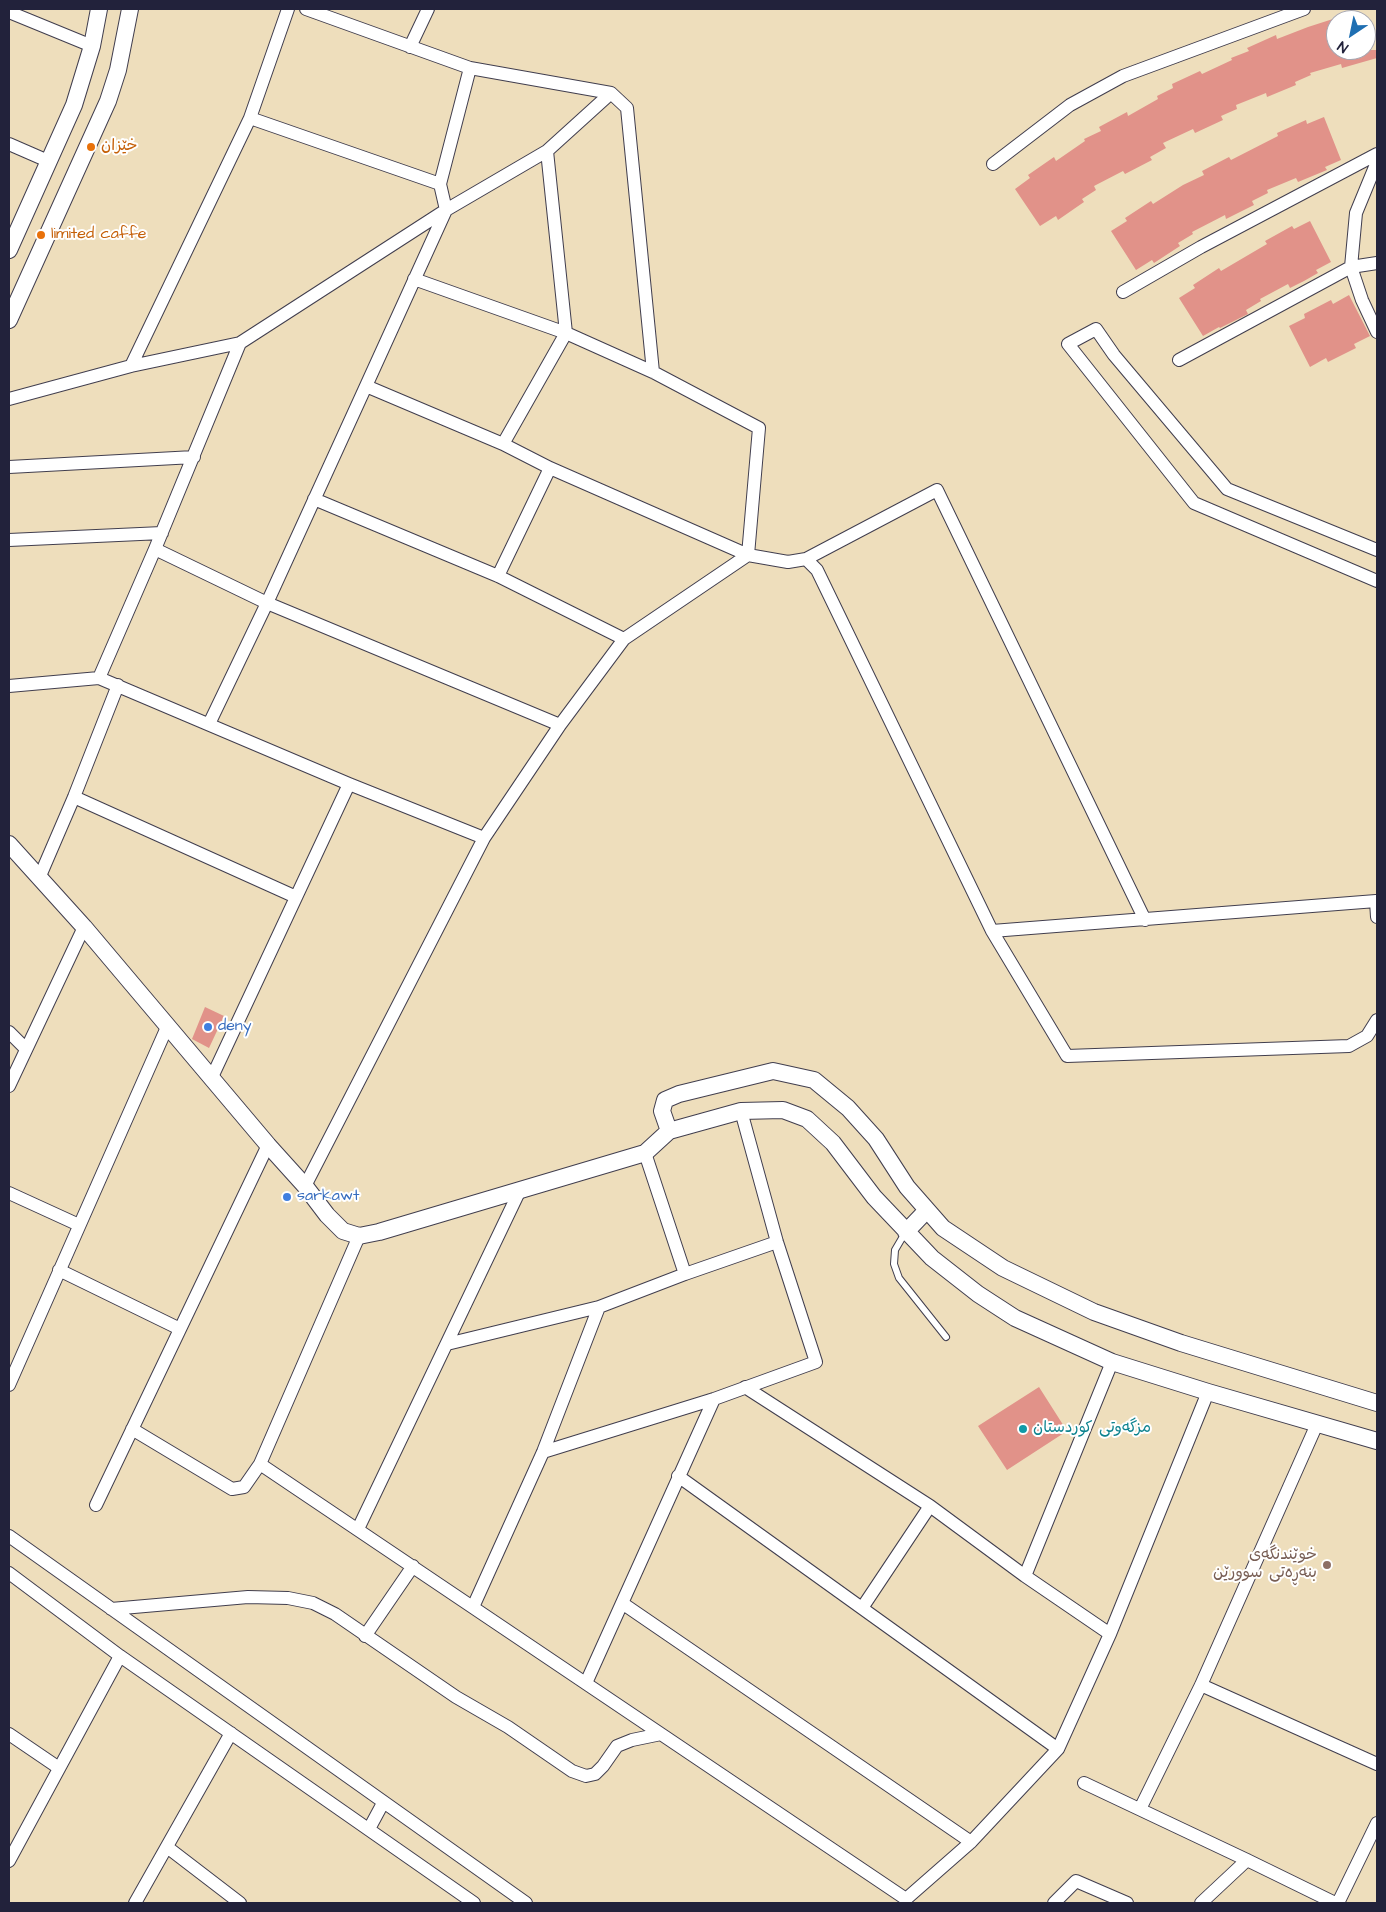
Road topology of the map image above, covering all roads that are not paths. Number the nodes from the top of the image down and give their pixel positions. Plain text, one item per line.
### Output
1 (99, 9) edge
2 (130, 9) edge
3 (288, 9) edge
4 (306, 9) edge
5 (428, 9) edge
6 (1304, 9) edge
7 (9, 12) edge
8 (92, 46) junction
9 (410, 47) junction
10 (470, 68) junction
11 (611, 93) junction
12 (250, 118) junction
13 (9, 144) edge
14 (547, 151) junction
15 (1377, 154) edge
16 (48, 161) junction
17 (1377, 162) edge
18 (993, 164) dead end
19 (440, 184) junction
20 (446, 210) junction
21 (9, 250) edge
22 (1377, 264) edge
23 (1351, 267) junction
24 (414, 279) junction
25 (1123, 292) dead end
26 (9, 320) edge
27 (1377, 332) edge
28 (566, 333) junction
29 (240, 343) junction
30 (1179, 360) dead end
31 (131, 366) junction
32 (653, 372) junction
33 (366, 386) junction
34 (9, 399) edge
35 (503, 444) junction
36 (194, 457) junction
37 (9, 466) edge
38 (550, 468) junction
39 (314, 498) junction
40 (162, 533) junction
41 (9, 540) edge
42 (155, 550) junction
43 (1377, 550) edge
44 (748, 555) junction
45 (806, 559) junction
46 (498, 576) junction
47 (1377, 580) edge
48 (267, 603) junction
49 (624, 639) junction
50 (99, 678) junction
51 (9, 686) edge
52 (118, 686) junction
53 (209, 724) junction
54 (560, 725) junction
55 (349, 784) junction
56 (74, 797) junction
57 (484, 838) junction
58 (9, 844) edge
59 (40, 876) junction
60 (296, 897) junction
61 (1377, 917) edge
62 (1145, 920) junction
63 (84, 927) junction
64 (992, 931) junction
65 (1377, 1020) edge
66 (168, 1025) junction
67 (9, 1032) edge
68 (26, 1049) junction
69 (212, 1077) junction
70 (9, 1086) edge
71 (741, 1111) junction
72 (669, 1131) junction
73 (268, 1145) junction
74 (645, 1153) junction
75 (305, 1186) junction
76 (520, 1190) junction
77 (9, 1193) edge
78 (927, 1210) junction
79 (79, 1225) junction
80 (906, 1232) junction
81 (359, 1236) junction
82 (777, 1242) junction
83 (59, 1270) junction
84 (685, 1274) junction
85 (598, 1307) junction
86 (180, 1329) junction
87 (946, 1337) dead end
88 (447, 1344) junction
89 (1112, 1362) junction
90 (9, 1384) edge
91 (745, 1388) junction
92 (1208, 1392) junction
93 (714, 1399) junction
94 (1377, 1403) edge
95 (1317, 1424) junction
96 (132, 1429) junction
97 (1377, 1441) edge
98 (543, 1452) junction
99 (260, 1464) junction
100 (678, 1476) junction
101 (96, 1505) dead end
102 (930, 1506) junction
103 (358, 1529) junction
104 (9, 1536) edge
105 (413, 1566) junction
106 (9, 1572) edge
107 (1025, 1576) junction
108 (622, 1604) junction
109 (473, 1607) junction
110 (862, 1608) junction
111 (111, 1609) junction
112 (1110, 1634) junction
113 (365, 1636) junction
114 (120, 1656) junction
115 (586, 1683) junction
116 (1201, 1685) junction
117 (231, 1733) junction
118 (9, 1734) edge
119 (661, 1734) junction
120 (1058, 1749) junction
121 (1377, 1764) edge
122 (59, 1768) junction
123 (1084, 1783) dead end
124 (384, 1803) junction
125 (1140, 1809) junction
126 (1377, 1823) edge
127 (368, 1828) junction
128 (971, 1842) junction
129 (167, 1847) junction
130 (1247, 1860) junction
131 (9, 1861) edge
132 (135, 1903) edge
133 (240, 1903) edge
134 (474, 1903) edge
135 (526, 1903) edge
136 (1054, 1903) edge
137 (1127, 1903) edge
138 (1201, 1903) edge
139 (1337, 1903) edge

1 - 8 street
2 - 26 street
3 - 12 street
4 - 9 street
5 - 9 street
6 - 18 street
7 - 8 street
8 - 16 street
9 - 10 street
10 - 11 street
10 - 19 street
11 - 14 street
11 - 32 street
12 - 19 street
12 - 31 street
13 - 16 street
14 - 20 street
14 - 28 street
15 - 25 street
16 - 21 street
17 - 23 street
19 - 20 street
20 - 24 street
20 - 29 street
22 - 23 street
23 - 27 street
23 - 30 street
24 - 28 street
24 - 33 street
28 - 32 street
28 - 35 street
29 - 31 street
29 - 36 street
31 - 34 street
32 - 44 street
33 - 35 street
33 - 39 street
35 - 38 street
36 - 37 street
36 - 40 street
38 - 44 street
38 - 46 street
39 - 46 street
39 - 48 street
40 - 41 street
40 - 42 street
42 - 48 street
42 - 50 street
43 - 47 street
44 - 45 street
44 - 49 street
45 - 62 street
45 - 64 street
46 - 49 street
48 - 53 street
48 - 54 street
49 - 54 street
50 - 51 street
50 - 52 street
52 - 53 street
52 - 56 street
53 - 55 street
54 - 57 street
55 - 57 street
55 - 60 street
56 - 59 street
56 - 60 street
57 - 75 street
58 - 59 street
59 - 63 street
60 - 69 street
61 - 62 street
62 - 64 street
63 - 66 street
63 - 68 street
64 - 65 street
66 - 69 street
66 - 79 street
67 - 68 street
68 - 70 street
69 - 73 street
71 - 72 street
71 - 80 street
71 - 82 street
72 - 74 street
72 - 78 street
73 - 75 street
73 - 86 street
74 - 76 street
74 - 84 street
75 - 81 street
76 - 81 street
76 - 88 street
77 - 79 street
78 - 80 street
78 - 94 street
79 - 83 street
80 - 87 lane
80 - 89 street
81 - 99 street
82 - 84 street
82 - 91 street
83 - 86 street
83 - 90 street
84 - 85 street
85 - 88 street
85 - 98 street
86 - 96 street
88 - 103 street
89 - 92 street
89 - 107 street
91 - 93 street
91 - 102 street
92 - 95 street
92 - 112 street
93 - 98 street
93 - 100 street
95 - 97 street
95 - 116 street
96 - 99 street
96 - 101 street
98 - 109 street
99 - 103 street
100 - 108 street
100 - 110 street
102 - 107 street
102 - 110 street
103 - 105 street
104 - 111 street
105 - 109 street
105 - 113 street
106 - 114 street
107 - 112 street
108 - 115 street
108 - 128 street
109 - 115 street
110 - 120 street
111 - 113 street
111 - 124 street
112 - 120 street
113 - 119 street
114 - 117 street
114 - 122 street
115 - 119 street
116 - 121 street
116 - 125 street
117 - 127 street
117 - 129 street
118 - 122 street
119 - 128 street
120 - 128 street
122 - 131 street
123 - 125 street
124 - 127 street
124 - 135 street
125 - 130 street
126 - 139 street
127 - 134 street
129 - 132 street
129 - 133 street
130 - 138 street
130 - 139 street
136 - 137 street

